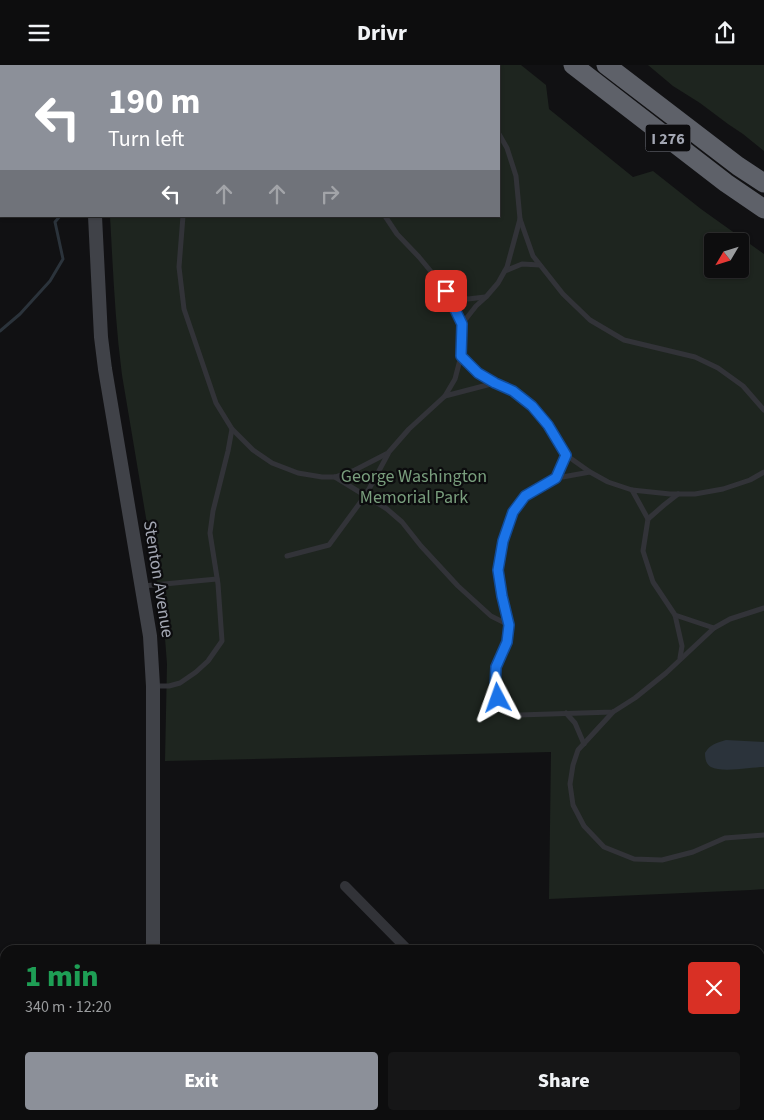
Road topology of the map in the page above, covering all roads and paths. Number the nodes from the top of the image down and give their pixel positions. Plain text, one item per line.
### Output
1 (573, 65) edge
2 (606, 65) edge
3 (500, 135) edge
4 (764, 183) edge
5 (764, 209) edge
6 (95, 217) edge
7 (182, 217) edge
8 (386, 217) edge
9 (520, 219) junction
10 (540, 265) junction
11 (505, 271) junction
12 (446, 291) junction
13 (486, 297) junction
14 (462, 324) junction
15 (461, 356) junction
16 (495, 383) junction
17 (446, 396) junction
18 (764, 410) edge
19 (232, 429) junction
20 (388, 453) junction
21 (566, 455) junction
22 (764, 471) edge
23 (590, 472) junction
24 (335, 477) junction
25 (556, 478) junction
26 (632, 490) junction
27 (679, 494) junction
28 (364, 496) junction
29 (648, 519) junction
30 (288, 556) dead end
31 (217, 579) junction
32 (142, 587) junction
33 (764, 608) edge
34 (675, 615) junction
35 (509, 625) junction
36 (714, 627) junction
37 (680, 659) junction
38 (153, 686) junction
39 (613, 712) junction
40 (566, 713) junction
41 (584, 744) junction
42 (764, 835) edge
43 (345, 886) dead end
44 (153, 945) edge
45 (403, 945) edge

1 - 5 highway, I 276
2 - 4 highway, I 276
3 - 9 lane
6 - 32 main road, Stenton Avenue
7 - 19 lane
8 - 12 lane
9 - 10 lane
9 - 11 lane
10 - 11 lane
10 - 18 lane
11 - 13 lane
12 - 13 lane
12 - 14 lane
13 - 14 lane
14 - 15 lane
15 - 16 lane
15 - 17 lane
16 - 17 lane
16 - 21 lane
17 - 20 lane
19 - 24 lane
19 - 31 lane
20 - 24 lane
20 - 28 lane
21 - 23 lane
21 - 25 lane
22 - 27 lane
23 - 25 lane
23 - 26 lane
24 - 28 lane
25 - 35 lane
26 - 27 lane
26 - 29 lane
27 - 29 lane
28 - 30 lane
28 - 35 lane
29 - 34 lane
31 - 32 lane
31 - 38 lane
32 - 38 main road, Stenton Avenue
33 - 36 lane
34 - 36 lane
34 - 37 lane
35 - 40 lane
36 - 37 lane
37 - 39 lane
38 - 44 main road, Stenton Avenue
39 - 40 lane
39 - 41 lane
40 - 41 lane
41 - 42 lane
43 - 45 street

